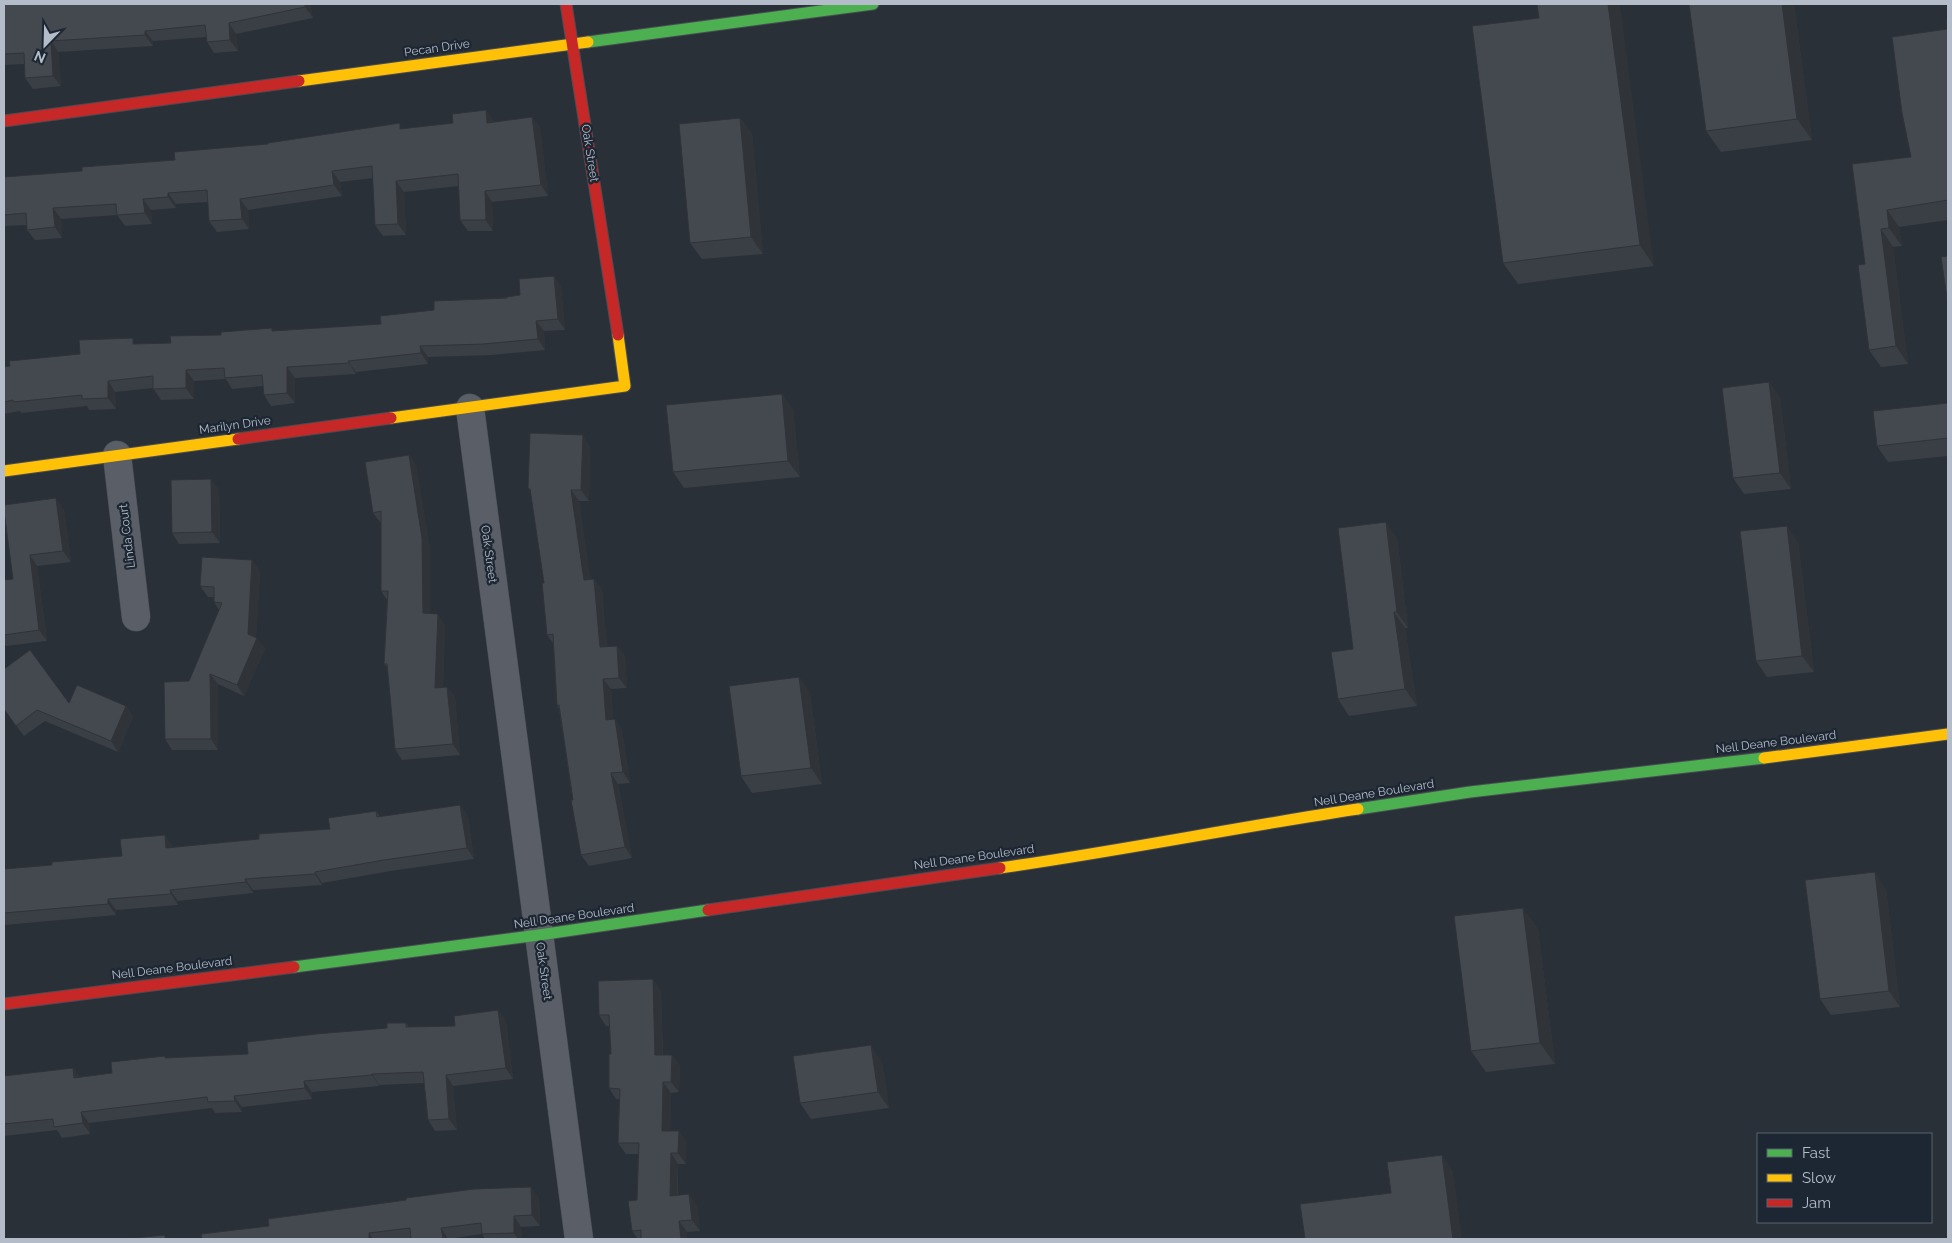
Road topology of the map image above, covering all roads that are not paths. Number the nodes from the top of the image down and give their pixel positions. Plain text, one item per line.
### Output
1 (566, 4) edge
2 (874, 4) edge
3 (572, 44) junction
4 (4, 121) edge
5 (470, 408) junction
6 (117, 455) junction
7 (4, 471) edge
8 (136, 618) dead end
9 (1948, 734) edge
10 (539, 935) junction
11 (4, 1004) edge
12 (580, 1239) edge

1 - 3 street, Oak Street
2 - 3 street, Pecan Drive
3 - 4 street, Pecan Drive
3 - 5 street, Oak Street
5 - 6 street, Marilyn Drive
5 - 10 street, Oak Street
6 - 7 street, Marilyn Drive
6 - 8 street, Linda Court
9 - 10 street, Nell Deane Boulevard
10 - 11 street, Nell Deane Boulevard
10 - 12 street, Oak Street

